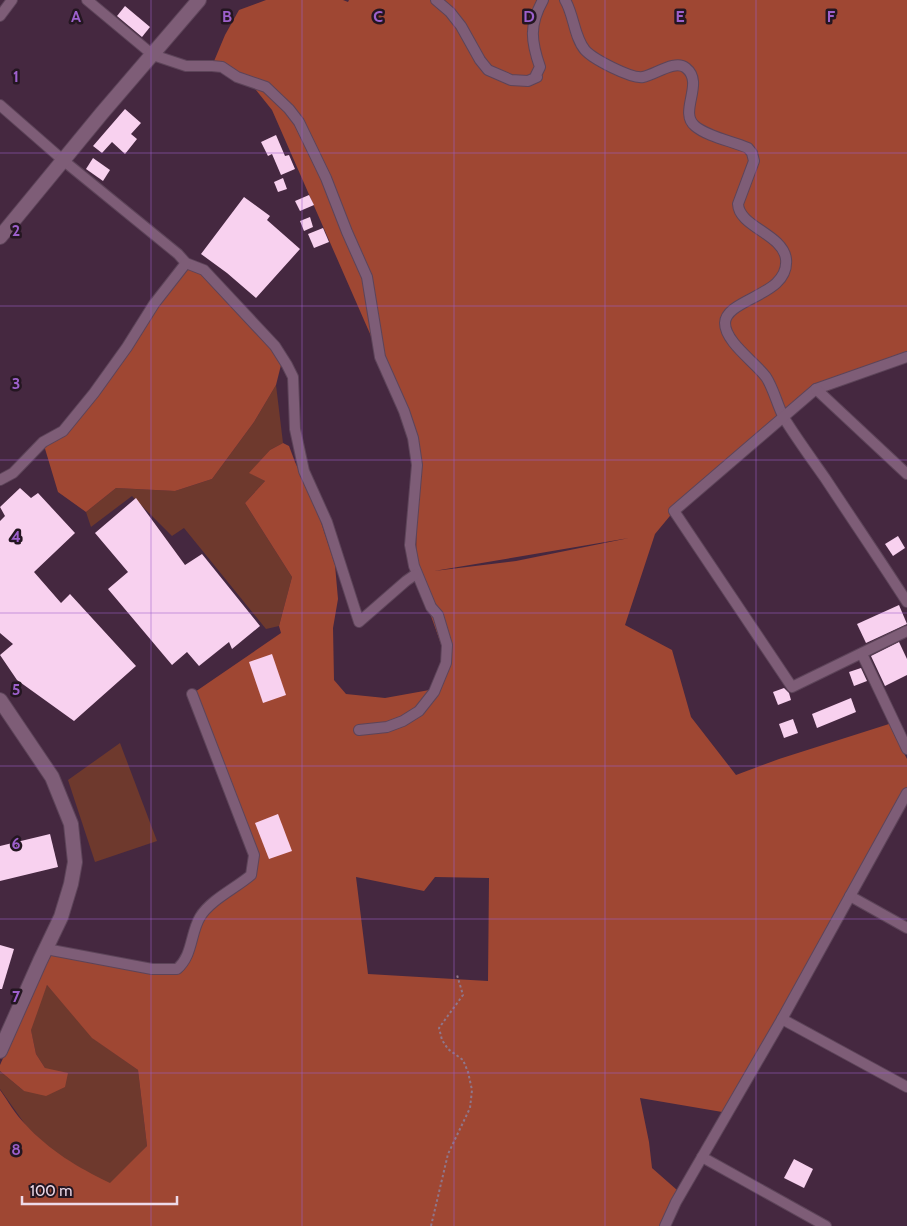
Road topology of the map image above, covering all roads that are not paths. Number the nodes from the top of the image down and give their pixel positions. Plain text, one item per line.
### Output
1 (12, 0) edge
2 (87, 0) edge
3 (199, 0) edge
4 (436, 0) edge
5 (543, 0) edge
6 (565, 0) edge
7 (0, 16) edge
8 (153, 55) junction
9 (0, 105) edge
10 (64, 161) junction
11 (0, 237) edge
12 (186, 263) junction
13 (907, 356) edge
14 (816, 389) junction
15 (783, 417) junction
16 (907, 474) edge
17 (0, 480) edge
18 (416, 574) junction
19 (907, 602) edge
20 (907, 631) edge
21 (862, 654) junction
22 (192, 694) dead end
23 (0, 700) edge
24 (359, 730) dead end
25 (907, 749) edge
26 (907, 793) edge
27 (850, 896) junction
28 (907, 928) edge
29 (46, 949) junction
30 (782, 1019) junction
31 (0, 1051) edge
32 (907, 1088) edge
33 (702, 1157) junction
34 (665, 1226) edge
35 (826, 1226) edge

1 - 7 street
2 - 8 street
3 - 8 street
4 - 5 street
6 - 15 street
8 - 10 street
8 - 18 street
9 - 10 street
10 - 11 street
10 - 12 street
12 - 17 street
12 - 18 street
13 - 14 street
14 - 15 street
14 - 16 street
15 - 19 street
15 - 21 street
18 - 24 street
20 - 21 street
21 - 25 street
22 - 29 street
23 - 29 street
26 - 27 street
27 - 28 street
27 - 30 street
29 - 31 street
30 - 32 street
30 - 33 street
33 - 34 street
33 - 35 street

